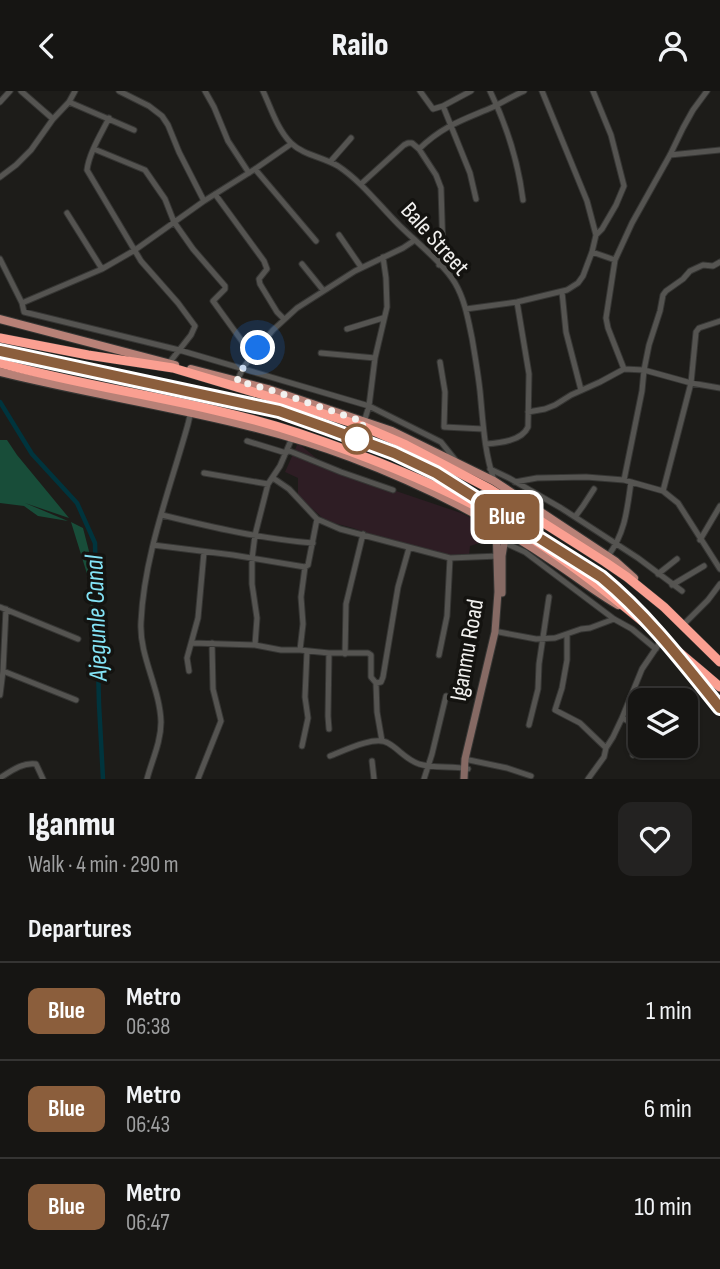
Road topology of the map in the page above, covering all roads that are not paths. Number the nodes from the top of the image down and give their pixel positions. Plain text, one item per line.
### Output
1 (10, 91) edge
2 (21, 91) edge
3 (75, 91) edge
4 (120, 91) edge
5 (205, 91) edge
6 (263, 91) edge
7 (419, 91) edge
8 (471, 91) edge
9 (490, 91) edge
10 (524, 91) edge
11 (542, 91) edge
12 (593, 91) edge
13 (707, 91) edge
14 (0, 101) edge
15 (69, 102) junction
16 (497, 105) junction
17 (443, 106) junction
18 (109, 118) junction
19 (53, 120) junction
20 (451, 124) junction
21 (134, 130) dead end
22 (351, 138) dead end
23 (291, 144) junction
24 (94, 149) junction
25 (419, 149) junction
26 (720, 150) edge
27 (670, 155) junction
28 (330, 162) junction
29 (252, 171) junction
30 (1, 173) edge
31 (362, 184) junction
32 (215, 194) junction
33 (476, 199) dead end
34 (523, 200) dead end
35 (204, 201) junction
36 (67, 213) dead end
37 (174, 222) junction
38 (339, 235) dead end
39 (596, 235) junction
40 (415, 240) junction
41 (316, 241) dead end
42 (135, 250) junction
43 (592, 252) junction
44 (383, 257) junction
45 (0, 259) edge
46 (615, 260) junction
47 (720, 262) edge
48 (302, 264) dead end
49 (439, 265) junction
50 (361, 267) junction
51 (102, 269) junction
52 (323, 290) junction
53 (562, 292) junction
54 (517, 302) junction
55 (22, 303) junction
56 (466, 309) junction
57 (24, 312) junction
58 (383, 318) junction
59 (284, 319) junction
60 (4, 321) edge
61 (720, 321) edge
62 (25, 326) junction
63 (347, 329) dead end
64 (4, 339) edge
65 (179, 350) junction
66 (321, 353) dead end
67 (252, 355) junction
68 (375, 358) junction
69 (440, 362) dead end
70 (169, 363) junction
71 (2, 366) edge
72 (243, 368) junction
73 (624, 369) junction
74 (644, 370) junction
75 (237, 381) junction
76 (691, 383) junction
77 (720, 389) edge
78 (581, 390) junction
79 (369, 406) junction
80 (191, 411) junction
81 (528, 412) junction
82 (364, 422) junction
83 (444, 427) junction
84 (483, 429) junction
85 (292, 438) junction
86 (247, 441) dead end
87 (441, 442) junction
88 (485, 444) junction
89 (287, 452) junction
90 (457, 463) junction
91 (489, 466) junction
92 (473, 470) junction
93 (204, 473) dead end
94 (273, 478) junction
95 (624, 480) junction
96 (494, 481) junction
97 (515, 482) junction
98 (631, 482) junction
99 (268, 484) junction
100 (594, 489) dead end
101 (393, 490) dead end
102 (663, 491) junction
103 (720, 506) edge
104 (162, 515) junction
105 (575, 517) junction
106 (317, 519) junction
107 (496, 526) junction
108 (506, 532) junction
109 (363, 534) junction
110 (255, 535) junction
111 (700, 540) junction
112 (503, 542) junction
113 (313, 543) junction
114 (617, 544) junction
115 (153, 545) junction
116 (409, 548) junction
117 (204, 552) junction
118 (499, 556) junction
119 (608, 556) junction
120 (450, 558) junction
121 (252, 559) junction
122 (677, 559) dead end
123 (704, 566) dead end
124 (305, 567) junction
125 (720, 569) edge
126 (658, 574) junction
127 (720, 584) edge
128 (672, 585) junction
129 (682, 591) dead end
130 (549, 597) dead end
131 (664, 607) junction
132 (3, 608) edge
133 (628, 609) junction
134 (614, 619) junction
135 (684, 625) junction
136 (499, 632) junction
137 (566, 635) junction
138 (663, 638) junction
139 (78, 639) dead end
140 (543, 639) junction
141 (192, 643) junction
142 (212, 643) junction
143 (255, 645) junction
144 (656, 649) junction
145 (303, 650) junction
146 (330, 653) junction
147 (345, 653) junction
148 (439, 655) dead end
149 (720, 662) edge
150 (3, 671) junction
151 (189, 671) dead end
152 (376, 683) junction
153 (720, 687) edge
154 (0, 695) edge
155 (446, 696) dead end
156 (76, 700) dead end
157 (622, 718) junction
158 (628, 722) edge
159 (529, 725) dead end
160 (329, 729) dead end
161 (382, 741) junction
162 (302, 746) dead end
163 (606, 748) junction
164 (330, 756) dead end
165 (469, 760) junction
166 (372, 761) dead end
167 (429, 766) junction
168 (466, 769) junction
169 (531, 776) dead end
170 (0, 778) edge
171 (43, 779) edge
172 (147, 779) edge
173 (198, 779) edge
174 (374, 779) edge
175 (424, 779) edge
176 (467, 779) edge
177 (588, 779) edge

1 - 14 street
2 - 19 street
3 - 15 street
4 - 35 street
5 - 29 street
6 - 23 street
7 - 17 street
8 - 17 street
9 - 16 street
10 - 16 street
11 - 39 street
12 - 39 street
13 - 27 street
15 - 18 street
15 - 19 street
16 - 20 street
16 - 34 street
17 - 20 street
18 - 21 street
18 - 24 street
19 - 30 street
20 - 25 street
20 - 33 street
22 - 28 street
23 - 28 street, Bale Street
23 - 29 street
24 - 37 street
24 - 42 street
25 - 31 street
25 - 49 street
26 - 27 street
27 - 46 street
28 - 31 street, Bale Street
29 - 32 street
29 - 41 street
31 - 40 street, Bale Street
32 - 35 street
32 - 59 street
35 - 37 street
36 - 51 street
37 - 42 street
37 - 67 street
38 - 50 street
39 - 43 street
40 - 44 street
40 - 49 street, Bale Street
42 - 51 street
42 - 65 street
43 - 46 street
43 - 53 street
44 - 50 street
44 - 58 street
45 - 55 street
46 - 73 street
47 - 74 street
48 - 52 street
49 - 56 street, Bale Street
50 - 52 street
51 - 55 street
52 - 59 street
53 - 54 street
53 - 78 street
54 - 56 street
54 - 81 street
55 - 57 street
56 - 84 street, Bale Street
57 - 62 street
57 - 65 street
58 - 63 street
58 - 68 street
59 - 67 street
60 - 62 main road
61 - 76 street
62 - 70 main road
64 - 131 highway
65 - 70 street
65 - 72 street
66 - 68 street
67 - 72 street
68 - 79 street
69 - 83 street
70 - 75 main road
71 - 80 main road
71 - 133 highway
72 - 75 street
72 - 79 street
73 - 74 street
73 - 78 street
74 - 76 street
74 - 95 street
75 - 82 main road
76 - 77 street
76 - 102 street
78 - 81 street
79 - 82 street
79 - 87 street
80 - 85 main road
80 - 104 street
81 - 88 street
82 - 90 main road
83 - 84 street
83 - 87 street
84 - 88 street, Bale Street
85 - 89 street
85 - 107 main road
86 - 89 street
87 - 90 street
88 - 91 street, Bale Street
89 - 94 street
89 - 101 street
90 - 92 main road
91 - 92 street
91 - 96 street, Bale Street
91 - 97 street
92 - 96 main road
93 - 99 street
94 - 99 street
94 - 106 street
95 - 97 street
95 - 98 street
96 - 119 main road
97 - 105 street
98 - 102 street
98 - 114 street
99 - 110 street
100 - 105 street
102 - 111 street
103 - 111 street
104 - 110 street
104 - 115 street
105 - 114 street
106 - 109 street
106 - 113 street
107 - 108 main road
107 - 118 main road, Iganmu Road
108 - 112 main road, Iganmu Road
108 - 133 main road
109 - 116 street
109 - 147 street
110 - 113 street
110 - 121 street
111 - 125 street
112 - 118 main road, Iganmu Road
112 - 134 street
113 - 124 street
114 - 119 street
114 - 126 street
115 - 117 street
115 - 172 street
116 - 120 street
116 - 152 street
117 - 121 street
117 - 141 street
118 - 120 street
118 - 136 main road, Iganmu Road
118 - 168 main road, Iganmu Road
119 - 131 main road
120 - 148 street
121 - 124 street
121 - 143 street
122 - 126 street
123 - 128 street
124 - 145 street
126 - 128 street
127 - 135 street
128 - 129 street
130 - 140 street
131 - 135 highway
132 - 139 street
132 - 150 street
133 - 138 highway
134 - 137 street
134 - 144 street
135 - 149 highway
136 - 140 street
136 - 165 main road, Iganmu Road
137 - 140 street
137 - 163 street
138 - 144 street
138 - 153 highway
140 - 159 street
141 - 142 street
141 - 151 street
142 - 143 street
142 - 173 street
143 - 145 street
144 - 157 street
145 - 146 street
145 - 162 street
146 - 147 street
146 - 160 street
147 - 152 street
150 - 154 street
150 - 156 street
152 - 161 street
155 - 167 street
157 - 158 street
157 - 163 street
161 - 164 street
161 - 167 street
163 - 177 street
165 - 168 main road, Iganmu Road
165 - 169 street
166 - 174 street
167 - 168 street
167 - 175 street
168 - 176 main road, Iganmu Road
170 - 171 street

